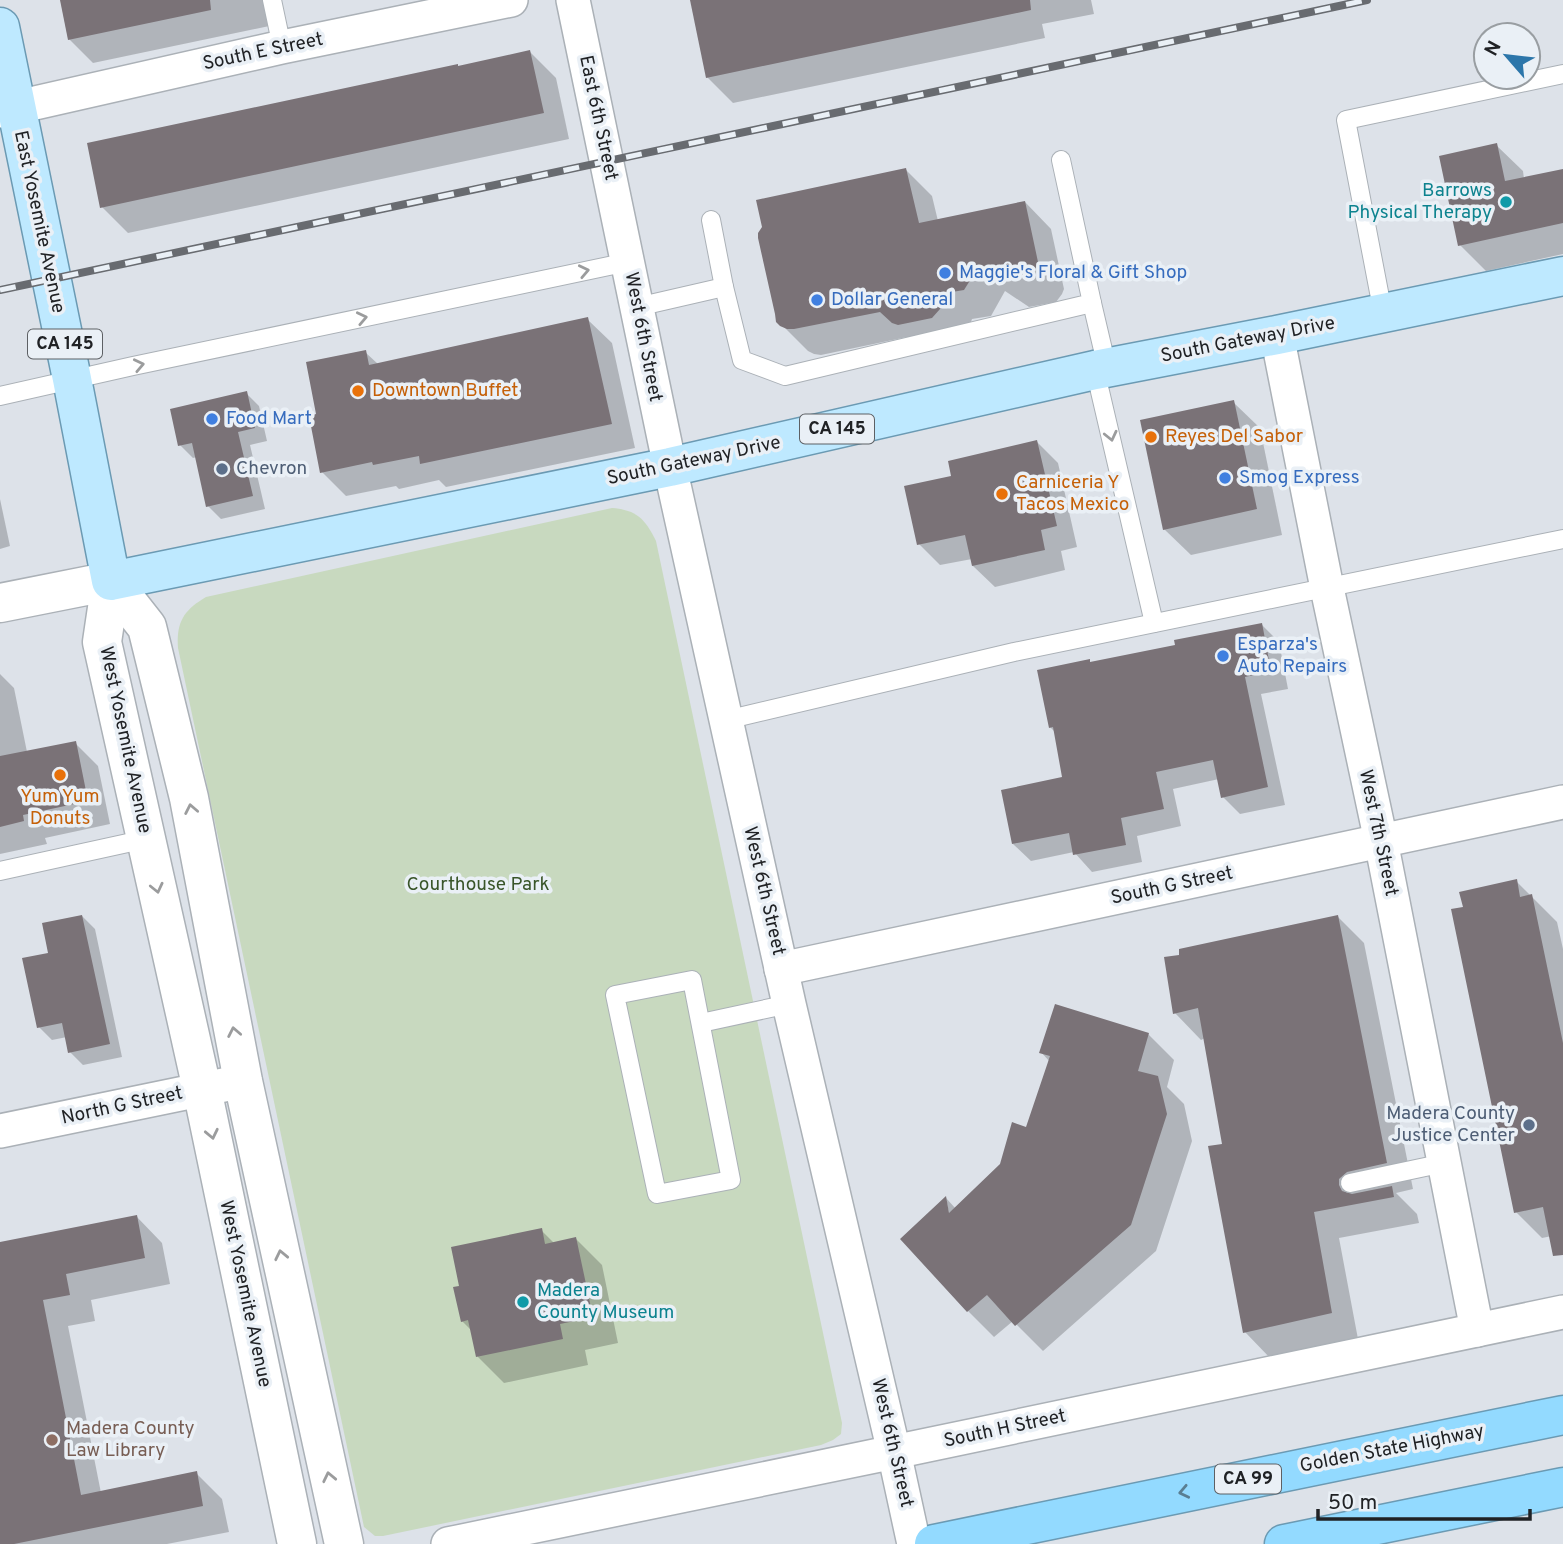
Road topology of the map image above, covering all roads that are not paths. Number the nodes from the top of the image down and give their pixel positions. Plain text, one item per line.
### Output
1 (272, 0) edge
2 (511, 0) edge
3 (573, 0) edge
4 (0, 27) edge
5 (282, 47) junction
6 (1563, 74) edge
7 (8, 109) edge
8 (1061, 160) dead end
9 (711, 220) dead end
10 (625, 249) junction
11 (1563, 276) edge
12 (724, 287) junction
13 (1092, 303) junction
14 (637, 307) junction
15 (1383, 313) junction
16 (1277, 335) junction
17 (1101, 369) junction
18 (72, 379) junction
19 (0, 396) edge
20 (670, 467) junction
21 (1563, 539) edge
22 (111, 581) junction
23 (1327, 588) junction
24 (0, 603) edge
25 (1154, 623) junction
26 (726, 720) junction
27 (1563, 802) edge
28 (146, 839) junction
29 (1381, 841) junction
30 (0, 871) edge
31 (781, 969) junction
32 (789, 1004) junction
33 (701, 1023) junction
34 (243, 1081) junction
35 (202, 1089) junction
36 (0, 1131) edge
37 (1444, 1163) junction
38 (1350, 1184) dead end
39 (1563, 1312) edge
40 (1478, 1330) junction
41 (1563, 1415) edge
42 (898, 1468) junction
43 (1563, 1487) edge
44 (297, 1544) edge
45 (344, 1544) edge
46 (447, 1544) edge
47 (914, 1544) edge
48 (934, 1544) edge
49 (1284, 1544) edge

1 - 5 lane
2 - 5 street, South E Street
3 - 10 street, East 6th Street
4 - 7 main road, East Yosemite Avenue / CA 145
5 - 7 street, South E Street
6 - 15 lane
7 - 18 main road, East Yosemite Avenue / CA 145
8 - 13 lane
9 - 12 lane
10 - 14 street, West 6th Street
18 -> 10 lane
11 - 15 main road, South Gateway Drive / CA 145
12 - 13 lane
12 - 14 lane
13 - 17 lane
14 - 20 street, West 6th Street
15 - 16 main road, South Gateway Drive / CA 145
16 - 17 main road, South Gateway Drive / CA 145
16 - 23 street, West 7th Street
17 - 20 main road, South Gateway Drive / CA 145
17 -> 25 lane
18 - 19 lane
18 - 22 main road, East Yosemite Avenue / CA 145
20 - 22 main road, South Gateway Drive / CA 145
20 - 26 street, West 6th Street
21 - 23 lane
22 - 24 main road
22 - 28 main road, West Yosemite Avenue
34 -> 22 main road
23 - 25 lane
23 - 29 street, West 7th Street
25 - 26 lane
26 - 31 street, West 6th Street
27 - 29 street, South G Street
28 - 30 lane
28 -> 35 main road, West Yosemite Avenue
29 - 31 street, South G Street
29 - 37 street, West 7th Street
31 - 32 street, West 6th Street
32 - 33 lane
32 - 42 street, West 6th Street
33 - 33 lane
34 - 35 street, North G Street
45 -> 34 main road
35 - 36 street, North G Street
35 -> 44 main road, West Yosemite Avenue
37 - 38 lane
37 - 40 street, West 7th Street
39 - 40 street, South H Street
40 - 42 street, South H Street
41 -> 48 highway, Golden State Highway / CA 99
42 - 46 street, South H Street
42 - 47 street, West 6th Street
43 - 49 highway

